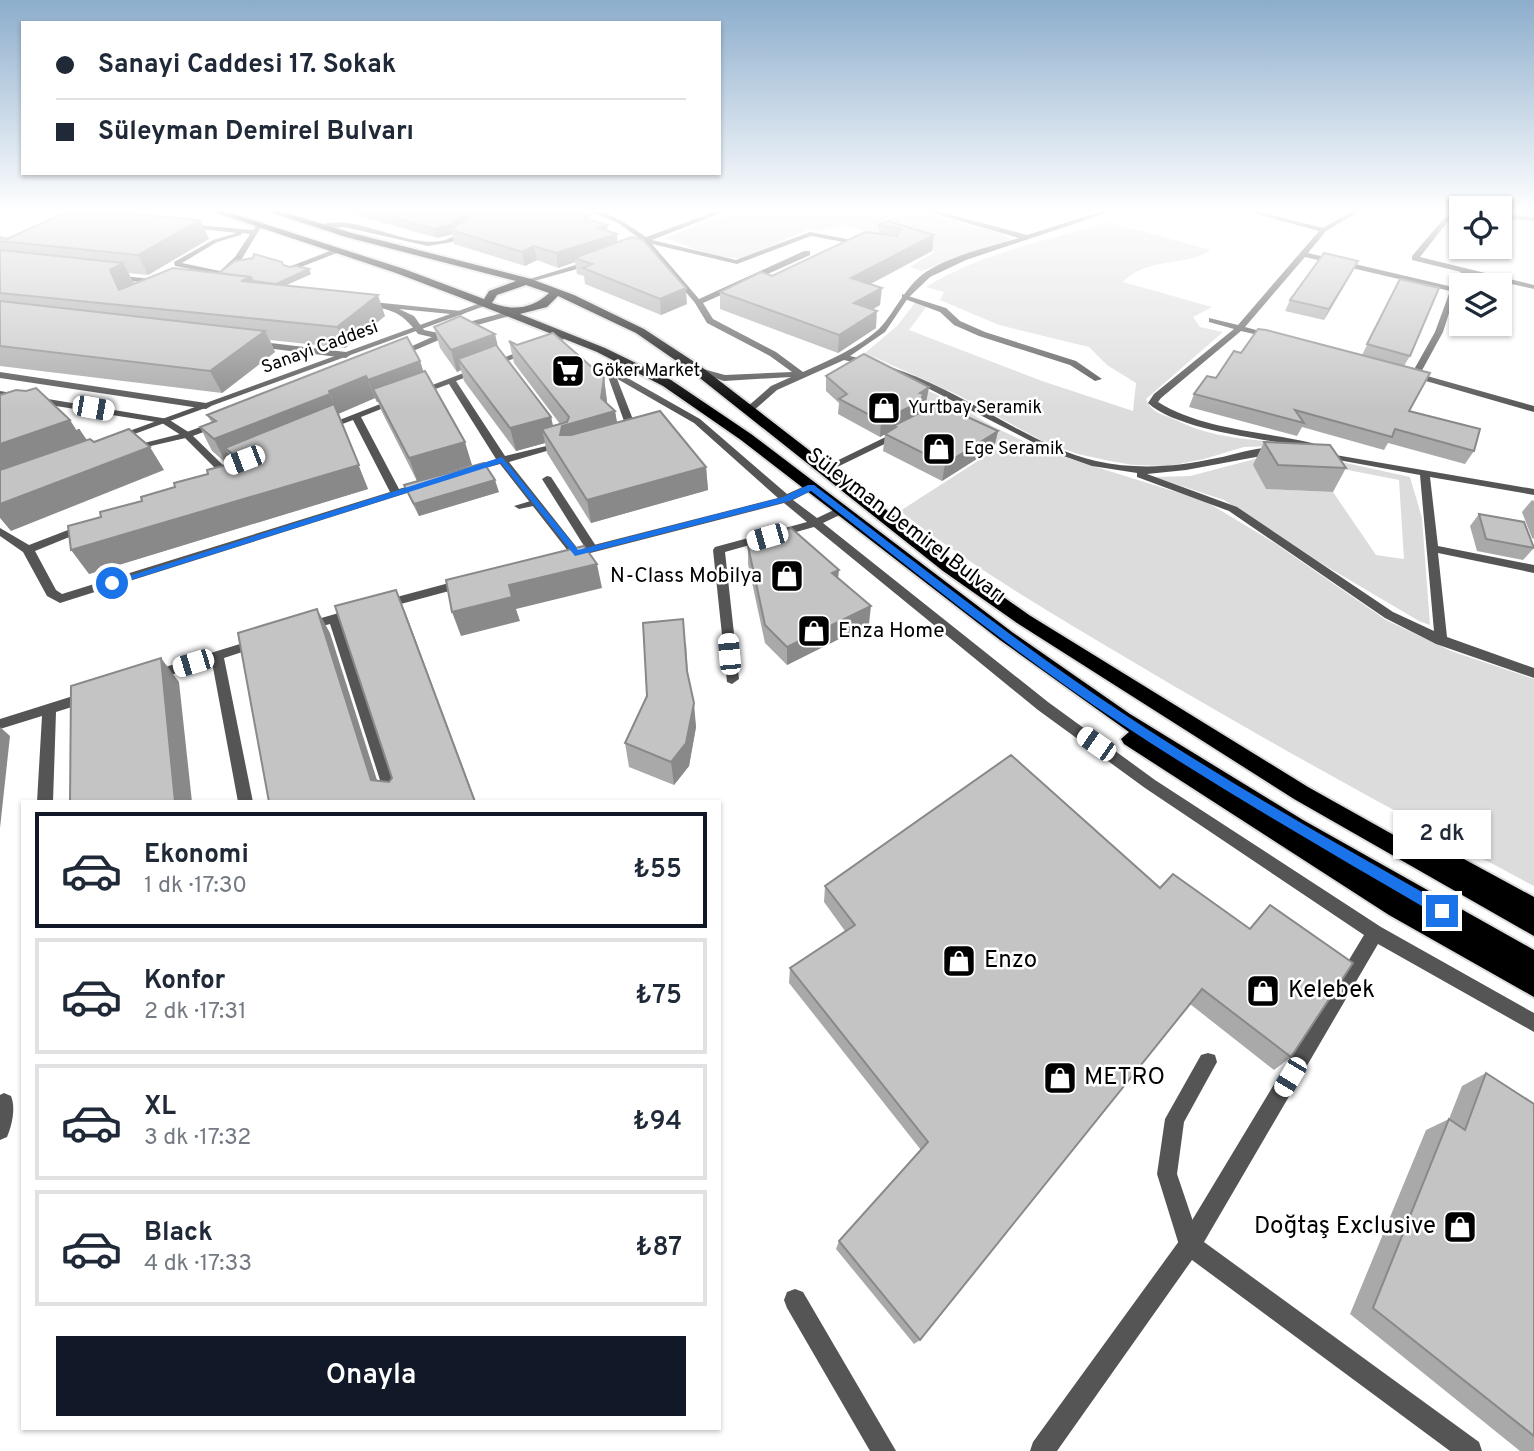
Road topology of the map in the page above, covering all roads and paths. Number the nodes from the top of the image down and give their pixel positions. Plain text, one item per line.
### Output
1 (113, 277) edge
2 (217, 277) edge
3 (415, 277) edge
4 (511, 277) edge
5 (544, 277) edge
6 (676, 277) edge
7 (754, 277) edge
8 (925, 277) edge
9 (1284, 277) edge
10 (1398, 277) edge
11 (1490, 277) edge
12 (527, 281) junction
13 (167, 282) edge
14 (1534, 287) edge
15 (221, 288) edge
16 (559, 289) junction
17 (1449, 289) edge
18 (905, 296) junction
19 (356, 302) edge
20 (698, 302) junction
21 (486, 304) junction
22 (1449, 304) edge
23 (383, 305) junction
24 (410, 307) junction
25 (461, 313) junction
26 (510, 313) junction
27 (1212, 320) dead end
28 (437, 322) junction
29 (420, 328) junction
30 (1240, 328) junction
31 (444, 334) junction
32 (568, 336) junction
33 (1277, 338) edge
34 (243, 343) edge
35 (346, 355) junction
36 (844, 357) junction
37 (380, 361) edge
38 (504, 361) junction
39 (695, 368) junction
40 (512, 371) edge
41 (1403, 372) edge
42 (801, 374) junction
43 (0, 375) edge
44 (1415, 375) junction
45 (1098, 379) dead end
46 (451, 380) junction
47 (0, 394) edge
48 (45, 401) junction
49 (206, 405) junction
50 (750, 409) junction
51 (1534, 409) edge
52 (22, 410) edge
53 (356, 416) junction
54 (165, 421) junction
55 (225, 421) edge
56 (909, 428) edge
57 (558, 432) edge
58 (187, 435) junction
59 (307, 435) edge
60 (622, 440) edge
61 (101, 443) edge
62 (117, 452) edge
63 (1328, 455) junction
64 (502, 460) junction
65 (234, 464) edge
66 (222, 469) junction
67 (825, 469) junction
68 (1128, 470) junction
69 (210, 474) edge
70 (1425, 474) junction
71 (449, 476) edge
72 (547, 479) dead end
73 (436, 480) edge
74 (811, 487) junction
75 (396, 492) junction
76 (1534, 492) edge
77 (786, 499) junction
78 (534, 503) junction
79 (519, 506) dead end
80 (842, 510) junction
81 (101, 520) edge
82 (815, 523) junction
83 (0, 531) edge
84 (1432, 548) junction
85 (592, 549) junction
86 (28, 551) junction
87 (575, 553) junction
88 (562, 557) edge
89 (1534, 569) edge
90 (482, 579) edge
91 (334, 618) junction
92 (1023, 619) junction
93 (295, 630) edge
94 (1006, 636) junction
95 (269, 639) edge
96 (1441, 640) junction
97 (217, 655) junction
98 (1534, 673) edge
99 (140, 680) edge
100 (732, 680) dead end
101 (101, 692) edge
102 (49, 709) junction
103 (0, 724) edge
104 (45, 800) edge
105 (246, 800) edge
106 (394, 800) edge
107 (1534, 909) edge
108 (1534, 925) edge
109 (1375, 933) junction
110 (1534, 963) edge
111 (1534, 985) edge
112 (1534, 1023) edge
113 (1208, 1062) dead end
114 (4, 1103) dead end
115 (0, 1130) edge
116 (1190, 1245) junction
117 (795, 1300) dead end
118 (884, 1451) edge
119 (1042, 1451) edge
120 (1470, 1451) edge

1 - 13 street
2 - 15 street
3 - 21 highway, Süleyman Demirel Bulvarı
4 - 12 highway, Süleyman Demirel Bulvarı
5 - 12 street
6 - 20 street
7 - 20 street
8 - 18 street
9 - 30 street
10 - 17 street
11 - 14 street
12 - 16 highway, Süleyman Demirel Bulvarı
12 - 21 highway
16 - 26 highway
16 - 39 highway, Süleyman Demirel Bulvarı
18 - 36 street
18 - 45 street
19 - 23 street
20 - 42 street
21 - 25 street, Sanayi Caddesi
21 - 26 highway, Süleyman Demirel Bulvarı
22 - 44 street
23 - 24 street
23 - 29 street
24 - 25 street
24 - 28 street
25 - 28 street, Sanayi Caddesi
26 - 31 street, Sanayi Caddesi
26 - 32 highway, Süleyman Demirel Bulvarı
27 - 30 street
28 - 29 street, Sanayi Caddesi
28 - 31 street
29 - 31 street
29 - 35 street, Sanayi Caddesi
30 - 33 street
30 - 63 street
31 - 37 street, Sanayi Caddesi
32 - 38 street
32 - 74 highway, Süleyman Demirel Bulvarı
34 - 35 street
35 - 49 street, Sanayi Caddesi
36 - 42 street
36 - 68 street
38 - 40 street
38 - 46 street
39 - 42 street
39 - 50 highway, Süleyman Demirel Bulvarı
41 - 44 street
42 - 50 street
43 - 49 street
44 - 51 street
46 - 53 street
46 - 64 street
47 - 48 street
48 - 52 street
48 - 54 street
49 - 54 street, Sanayi Caddesi
50 - 67 highway, Süleyman Demirel Bulvarı
53 - 59 street
53 - 75 street
54 - 58 street
54 - 61 street, Sanayi Caddesi
55 - 58 street
56 - 67 street
57 - 64 street
58 - 62 street
58 - 66 street
60 - 77 street
63 - 68 street
63 - 70 street
64 - 71 street
64 - 78 street
65 - 66 street
66 - 69 street
67 - 92 highway, Süleyman Demirel Bulvarı
68 - 96 street
70 - 76 street
70 - 84 street
72 - 85 street
73 - 75 street
74 - 77 street
74 - 80 highway, Süleyman Demirel Bulvarı
75 - 86 street
77 - 82 street
77 - 85 street
78 - 79 street
78 - 87 street
80 - 82 street
80 - 94 highway, Süleyman Demirel Bulvarı
81 - 86 street
82 - 100 street
82 - 109 street
83 - 86 street
84 - 89 street
84 - 96 street
85 - 87 street
87 - 88 street
90 - 91 street
91 - 93 street
91 - 106 street
92 - 107 highway
92 - 108 highway, Süleyman Demirel Bulvarı
94 - 110 highway, Süleyman Demirel Bulvarı
94 - 111 highway
95 - 97 street
96 - 98 street
97 - 99 street
97 - 105 street
101 - 102 street
102 - 103 street
102 - 104 street
109 - 112 street
109 - 116 street
113 - 116 street
114 - 115 street
116 - 119 street
116 - 120 street
117 - 118 street

